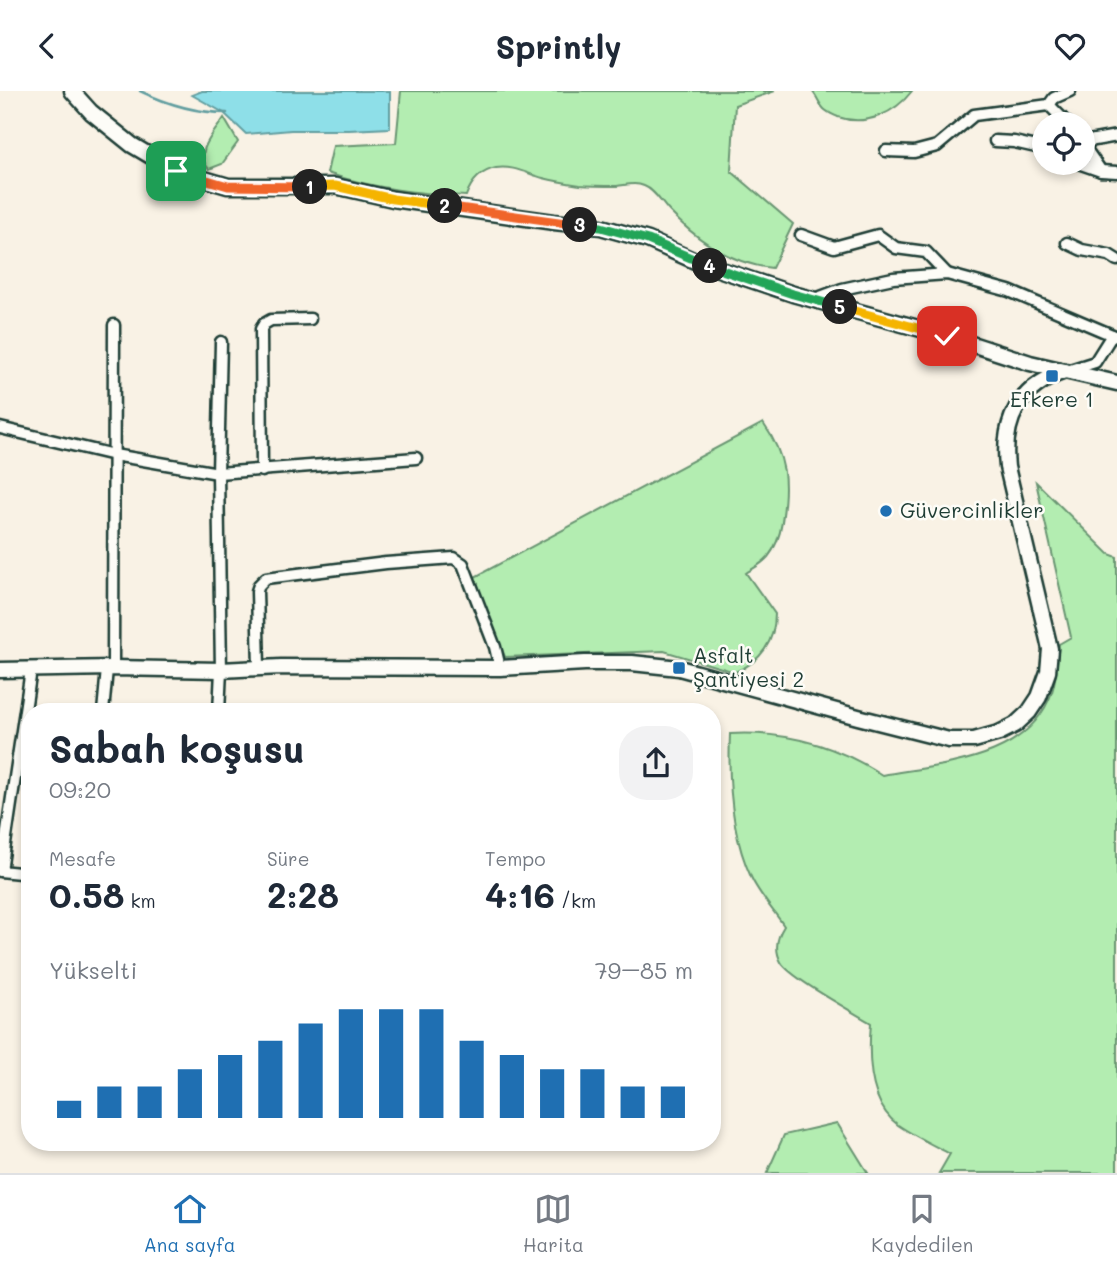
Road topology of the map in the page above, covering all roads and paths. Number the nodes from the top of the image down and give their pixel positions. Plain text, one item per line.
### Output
1 (72, 91) edge
2 (1070, 91) edge
3 (1049, 105) junction
4 (1056, 112) edge
5 (1117, 136) edge
6 (1095, 140) edge
7 (995, 141) dead end
8 (1032, 146) edge
9 (886, 151) dead end
10 (1095, 162) edge
11 (1095, 169) edge
12 (1101, 171) junction
13 (1117, 172) edge
14 (801, 235) dead end
15 (1067, 243) dead end
16 (1117, 260) edge
17 (947, 274) junction
18 (815, 300) junction
19 (310, 319) dead end
20 (114, 325) dead end
21 (1115, 336) edge
22 (221, 342) dead end
23 (1065, 372) junction
24 (1117, 383) edge
25 (0, 428) edge
26 (114, 455) junction
27 (416, 458) dead end
28 (262, 471) junction
29 (218, 473) junction
30 (259, 667) junction
31 (500, 668) junction
32 (110, 669) junction
33 (0, 670) edge
34 (31, 670) junction
35 (220, 670) junction
36 (26, 703) edge
37 (104, 703) edge
38 (219, 703) edge
39 (21, 735) edge
40 (0, 871) edge
41 (21, 873) edge

1 - 18 street
2 - 3 street
3 - 4 street
3 - 9 street
5 - 6 street
7 - 8 street
10 - 12 street
11 - 12 street
12 - 13 street
14 - 17 street
15 - 16 street
17 - 18 street
17 - 21 street
18 - 23 street
19 - 28 street
20 - 26 street
21 - 23 street
22 - 29 street
23 - 24 street
23 - 31 street
25 - 26 street
26 - 29 street
26 - 32 street
27 - 28 street
28 - 29 street
29 - 35 street
30 - 31 street
30 - 31 street
30 - 35 street
32 - 34 street
32 - 35 street
32 - 37 street
33 - 34 street
34 - 36 street
35 - 38 street
39 - 40 street
40 - 41 street

